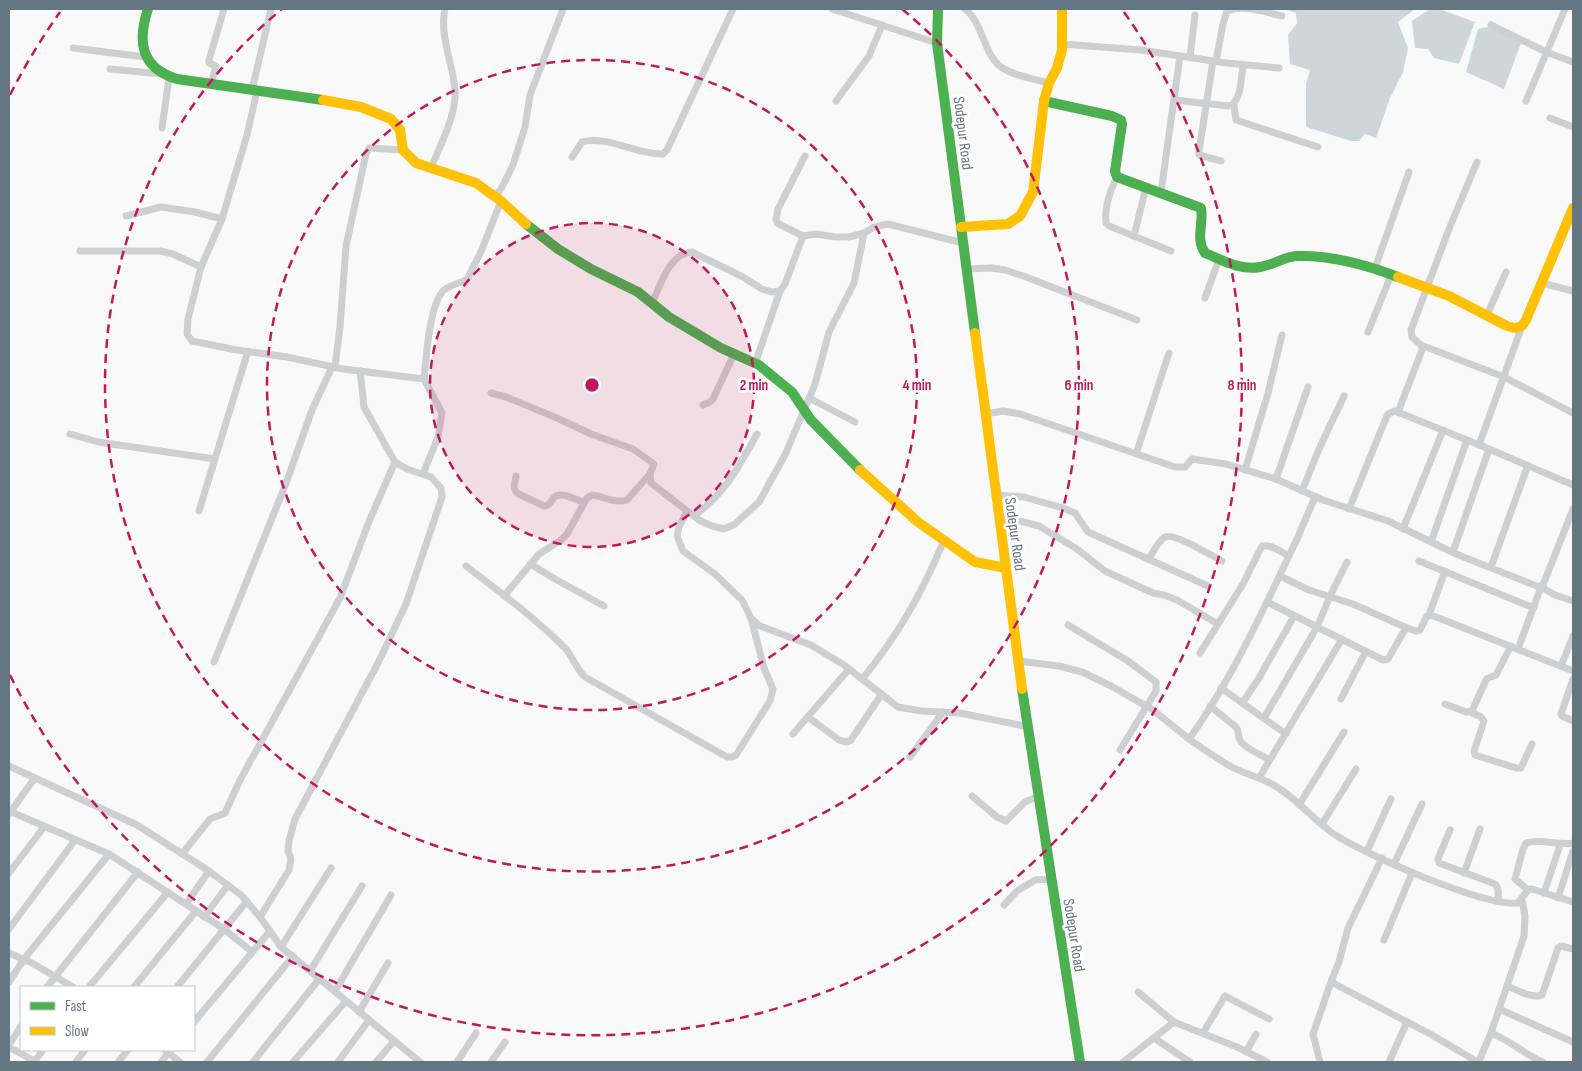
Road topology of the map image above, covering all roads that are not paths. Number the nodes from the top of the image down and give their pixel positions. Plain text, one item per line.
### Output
1 (148, 9) edge
2 (224, 9) edge
3 (271, 9) edge
4 (444, 9) edge
5 (563, 9) edge
6 (734, 9) edge
7 (832, 9) edge
8 (938, 9) edge
9 (965, 9) edge
10 (1062, 9) edge
11 (1565, 9) edge
12 (1225, 10) edge
13 (1195, 15) dead end
14 (1282, 16) dead end
15 (882, 25) junction
16 (1491, 25) dead end
17 (937, 43) junction
18 (1062, 44) junction
19 (73, 48) dead end
20 (1546, 52) junction
21 (1180, 56) junction
22 (145, 57) junction
23 (1190, 58) junction
24 (1215, 61) junction
25 (1573, 62) edge
26 (1243, 65) junction
27 (1279, 68) dead end
28 (110, 69) dead end
29 (166, 76) junction
30 (1049, 83) junction
31 (211, 84) junction
32 (254, 90) junction
33 (1174, 100) junction
34 (1526, 100) dead end
35 (836, 101) dead end
36 (1044, 101) junction
37 (1205, 103) junction
38 (1234, 105) junction
39 (1550, 118) dead end
40 (1573, 127) edge
41 (162, 128) dead end
42 (1318, 146) dead end
43 (403, 150) junction
44 (805, 156) dead end
45 (572, 157) dead end
46 (1221, 161) dead end
47 (1476, 162) dead end
48 (431, 168) junction
49 (1410, 172) dead end
50 (1117, 177) junction
51 (1146, 187) junction
52 (1160, 192) junction
53 (498, 199) junction
54 (1573, 208) edge
55 (126, 216) dead end
56 (222, 220) junction
57 (1571, 220) edge
58 (961, 227) junction
59 (864, 233) junction
60 (803, 236) junction
61 (1134, 236) junction
62 (963, 243) junction
63 (1171, 250) dead end
64 (80, 251) dead end
65 (1218, 259) junction
66 (201, 266) junction
67 (1375, 268) junction
68 (966, 269) junction
69 (1506, 272) dead end
70 (1392, 273) junction
71 (1542, 283) junction
72 (1428, 288) junction
73 (780, 291) junction
74 (1573, 291) edge
75 (1205, 298) dead end
76 (652, 304) junction
77 (1487, 314) junction
78 (1137, 320) dead end
79 (1522, 326) junction
80 (1368, 332) dead end
81 (1282, 335) dead end
82 (1421, 345) junction
83 (248, 351) junction
84 (1169, 353) dead end
85 (734, 354) junction
86 (755, 364) junction
87 (333, 366) junction
88 (360, 371) junction
89 (1504, 377) junction
90 (424, 379) junction
91 (1308, 387) dead end
92 (491, 393) dead end
93 (1344, 396) dead end
94 (806, 403) junction
95 (702, 404) dead end
96 (1398, 412) junction
97 (1573, 413) edge
98 (985, 414) junction
99 (855, 422) dead end
100 (1443, 430) junction
101 (70, 434) dead end
102 (757, 434) dead end
103 (1467, 440) junction
104 (1479, 444) junction
105 (1489, 449) junction
106 (1136, 454) junction
107 (215, 459) junction
108 (395, 462) junction
109 (1528, 465) junction
110 (1245, 470) junction
111 (423, 474) junction
112 (650, 474) junction
113 (516, 476) dead end
114 (1276, 479) junction
115 (1573, 485) edge
116 (1302, 491) junction
117 (996, 495) junction
118 (1315, 497) junction
119 (584, 502) junction
120 (1349, 509) junction
121 (1573, 509) edge
122 (199, 511) dead end
123 (687, 511) junction
124 (694, 516) junction
125 (999, 520) junction
126 (1403, 529) junction
127 (944, 540) junction
128 (1431, 542) junction
129 (1452, 552) junction
130 (1289, 556) junction
131 (1149, 559) junction
132 (1222, 561) dead end
133 (1419, 561) dead end
134 (1347, 562) dead end
135 (530, 564) junction
136 (466, 566) dead end
137 (1491, 567) junction
138 (1006, 568) junction
139 (1445, 571) junction
140 (1280, 576) junction
141 (1208, 586) dead end
142 (1541, 587) junction
143 (504, 596) junction
144 (1330, 596) junction
145 (1573, 601) edge
146 (1267, 602) junction
147 (604, 606) dead end
148 (1534, 608) junction
149 (1294, 616) junction
150 (1428, 616) junction
151 (752, 618) junction
152 (1068, 624) dead end
153 (1218, 624) junction
154 (1317, 627) junction
155 (1407, 628) junction
156 (1573, 636) edge
157 (1342, 639) junction
158 (1514, 648) junction
159 (1366, 651) junction
160 (1200, 652) dead end
161 (1018, 661) junction
162 (214, 662) dead end
163 (1561, 666) junction
164 (849, 669) junction
165 (1573, 671) edge
166 (862, 679) junction
167 (1573, 679) edge
168 (1221, 688) junction
169 (881, 694) junction
170 (1341, 699) dead end
171 (1243, 702) junction
172 (1445, 704) dead end
173 (1147, 706) junction
174 (1210, 706) junction
175 (944, 712) junction
176 (1470, 712) junction
177 (808, 717) junction
178 (1264, 718) junction
179 (1573, 721) edge
180 (1029, 727) junction
181 (1344, 732) dead end
182 (793, 734) dead end
183 (1286, 734) junction
184 (1189, 738) junction
185 (1532, 744) dead end
186 (1120, 750) dead end
187 (910, 757) dead end
188 (1270, 760) junction
189 (9, 768) edge
190 (1356, 770) dead end
191 (1259, 778) junction
192 (34, 779) junction
193 (972, 796) dead end
194 (1039, 796) junction
195 (1391, 800) dead end
196 (1422, 804) dead end
197 (1299, 805) junction
198 (9, 813) edge
199 (1322, 824) junction
200 (44, 827) junction
201 (1480, 829) dead end
202 (1450, 830) dead end
203 (75, 840) junction
204 (1573, 843) edge
205 (1560, 845) junction
206 (1367, 851) junction
207 (1573, 851) edge
208 (109, 854) junction
209 (182, 854) junction
210 (1382, 858) junction
211 (1394, 864) junction
212 (331, 868) dead end
213 (209, 871) junction
214 (138, 872) junction
215 (9, 873) edge
216 (1412, 873) junction
217 (1464, 873) junction
218 (1052, 879) junction
219 (228, 885) junction
220 (362, 886) dead end
221 (1528, 890) junction
222 (168, 892) junction
223 (1544, 893) junction
224 (390, 896) dead end
225 (1558, 898) junction
226 (1522, 900) junction
227 (247, 901) junction
228 (1498, 902) junction
229 (1573, 902) edge
230 (186, 904) junction
231 (1004, 905) dead end
232 (196, 911) junction
233 (204, 916) junction
234 (260, 917) junction
235 (9, 929) edge
236 (224, 929) junction
237 (270, 930) junction
238 (1384, 940) dead end
239 (281, 947) junction
240 (1573, 949) edge
241 (251, 951) junction
242 (9, 953) edge
243 (293, 956) junction
244 (24, 959) junction
245 (388, 963) dead end
246 (310, 971) junction
247 (54, 976) junction
248 (319, 979) junction
249 (1332, 979) junction
250 (9, 982) edge
251 (48, 986) edge
252 (71, 986) edge
253 (90, 986) edge
254 (135, 986) edge
255 (178, 986) edge
256 (1506, 986) junction
257 (335, 991) junction
258 (1138, 992) dead end
259 (346, 1001) junction
260 (1499, 1009) junction
261 (359, 1012) junction
262 (1269, 1019) dead end
263 (370, 1020) junction
264 (195, 1021) edge
265 (1174, 1022) junction
266 (1407, 1022) junction
267 (20, 1028) edge
268 (1203, 1033) junction
269 (1491, 1033) junction
270 (476, 1034) dead end
271 (1256, 1034) dead end
272 (1154, 1038) junction
273 (394, 1041) junction
274 (504, 1042) dead end
275 (1573, 1042) edge
276 (9, 1046) edge
277 (42, 1051) edge
278 (84, 1051) edge
279 (127, 1051) edge
280 (168, 1051) edge
281 (1246, 1052) junction
282 (35, 1062) edge
283 (76, 1062) edge
284 (118, 1062) edge
285 (161, 1062) edge
286 (180, 1062) edge
287 (208, 1062) edge
288 (253, 1062) edge
289 (292, 1062) edge
290 (338, 1062) edge
291 (376, 1062) edge
292 (419, 1062) edge
293 (457, 1062) edge
294 (491, 1062) edge
295 (1080, 1062) edge
296 (1123, 1062) edge
297 (1190, 1062) edge
298 (1267, 1062) edge
299 (1320, 1062) edge
300 (1389, 1062) edge
301 (1479, 1062) edge
302 (1543, 1062) edge

1 - 22 street
2 - 31 street
3 - 32 street
4 - 48 street
5 - 53 street
6 - 45 street
7 - 15 street
8 - 17 street, Sodepur Road
9 - 30 street
10 - 18 street
11 - 20 street
12 - 14 street
12 - 24 street
13 - 23 street
15 - 17 street
15 - 35 street
16 - 20 street
17 - 58 street, Sodepur Road
18 - 21 street
18 - 30 street
19 - 22 street
20 - 25 street
20 - 34 street
21 - 23 street
21 - 33 street
22 - 29 street
23 - 24 street
24 - 26 street
24 - 37 street
26 - 27 street
26 - 38 street
28 - 29 street
29 - 31 street
29 - 41 street
30 - 36 street
31 - 32 street
32 - 43 street
32 - 56 street
33 - 37 street
33 - 52 street
36 - 50 street
36 - 58 street
37 - 38 street
37 - 46 street
38 - 42 street
39 - 40 street
43 - 48 street
43 - 87 street
44 - 60 street
47 - 72 street
48 - 53 street
49 - 67 street
50 - 51 street
50 - 61 street
51 - 52 street
51 - 61 street
52 - 65 street
53 - 76 street
53 - 90 street
54 - 57 street
55 - 56 street
56 - 66 street
57 - 71 street
58 - 62 street, Sodepur Road
59 - 60 street
59 - 62 street
59 - 94 street
60 - 73 street
61 - 63 street
62 - 68 street, Sodepur Road
64 - 66 street
65 - 67 street
65 - 75 street
66 - 83 street
67 - 70 street
68 - 78 street
68 - 98 street, Sodepur Road
69 - 77 street
70 - 72 street
70 - 80 street
71 - 74 street
71 - 79 street
72 - 77 street
72 - 82 street
73 - 76 street
73 - 86 street
76 - 85 street
77 - 79 street
79 - 89 street
81 - 110 street
82 - 89 street
82 - 96 street
83 - 87 street
83 - 107 street
84 - 106 street
85 - 86 street
85 - 95 street
86 - 94 street
87 - 88 street
87 - 162 street
88 - 90 street
88 - 108 street
89 - 97 street
89 - 104 street
90 - 111 street
91 - 114 street
92 - 112 street
93 - 116 street
94 - 99 street
94 - 124 street
94 - 127 street
96 - 100 street
96 - 120 street
98 - 106 street
98 - 117 street, Sodepur Road
100 - 103 street
100 - 126 street
101 - 107 street
102 - 124 street
103 - 104 street
103 - 128 street
104 - 105 street
105 - 109 street
105 - 129 street
106 - 110 street
107 - 122 street
108 - 111 street
108 - 209 street
109 - 115 street
109 - 137 street
110 - 114 street
111 - 234 street
112 - 119 street
112 - 123 street
113 - 119 street
114 - 116 street
116 - 118 street
117 - 125 street, Sodepur Road
117 - 131 street
118 - 120 street
118 - 130 street
119 - 135 street
120 - 126 street
121 - 142 street
123 - 124 street
123 - 151 street
125 - 138 street, Sodepur Road
125 - 153 street
126 - 128 street
127 - 138 street
127 - 166 street
128 - 129 street
129 - 137 street
130 - 140 street
130 - 153 street
131 - 132 street
131 - 141 street
133 - 139 street
134 - 144 street
135 - 143 street
135 - 147 street
136 - 143 street
137 - 142 street
138 - 161 street, Sodepur Road
139 - 148 street
139 - 150 street
140 - 144 street
140 - 146 street
142 - 145 street
142 - 148 street
143 - 151 street
144 - 154 street
144 - 155 street
146 - 149 street
146 - 168 street
148 - 158 street
149 - 154 street
149 - 171 street
150 - 155 street
150 - 158 street
151 - 164 street
152 - 173 street
153 - 160 street
154 - 157 street
154 - 178 street
155 - 159 street
156 - 163 street
157 - 159 street
157 - 183 street
158 - 163 street
158 - 176 street
159 - 170 street
161 - 173 street
161 - 180 street, Sodepur Road
163 - 165 street
164 - 166 street
164 - 177 street
166 - 169 street
167 - 179 street
168 - 171 street
168 - 174 street
169 - 175 street
169 - 177 street
171 - 178 street
172 - 176 street
173 - 184 street
173 - 186 street
174 - 184 street
174 - 188 street
175 - 180 street
175 - 187 street
176 - 185 street
177 - 182 street
178 - 183 street
180 - 194 street, Sodepur Road
181 - 197 street
183 - 188 street
184 - 191 street
188 - 191 street
189 - 192 street
190 - 199 street
191 - 197 street
192 - 198 street
192 - 209 street
193 - 194 street
194 - 218 street, Sodepur Road
195 - 206 street
196 - 211 street
197 - 199 street
198 - 200 street
199 - 206 street
200 - 203 street
200 - 215 street
201 - 217 street
202 - 217 street
203 - 208 street
203 - 235 street
204 - 205 street
205 - 221 street
205 - 223 street
206 - 210 street
207 - 225 street
208 - 214 street
208 - 244 street
209 - 213 street
210 - 211 street
210 - 249 street
211 - 216 street
212 - 239 street
213 - 219 street
213 - 230 street
214 - 222 street
214 - 247 street
216 - 228 street
216 - 238 street
217 - 228 street
218 - 231 street
218 - 295 street, Sodepur Road
219 - 227 street
219 - 233 street
220 - 246 street
221 - 223 street
221 - 226 street
222 - 230 street
222 - 253 street
223 - 225 street
224 - 257 street
225 - 229 street
226 - 228 street
226 - 256 street
227 - 234 street
227 - 236 street
230 - 232 street
232 - 233 street
232 - 254 street
233 - 236 street
234 - 237 street
236 - 241 street
236 - 255 street
237 - 239 street
237 - 241 street
239 - 243 street
240 - 256 street
241 - 264 street
242 - 244 street
243 - 246 street
243 - 287 street
244 - 247 street
244 - 250 street
245 - 261 street
246 - 248 street
247 - 251 street
247 - 252 street
248 - 257 street
248 - 288 street
249 - 266 street
249 - 299 street
256 - 260 street
257 - 259 street
258 - 265 street
259 - 261 street
259 - 289 street
260 - 269 street
260 - 275 street
261 - 263 street
262 - 268 street
263 - 273 street
263 - 290 street
265 - 268 street
265 - 272 street
266 - 300 street
266 - 301 street
267 - 276 street
268 - 281 street
269 - 301 street
269 - 302 street
270 - 293 street
271 - 281 street
272 - 296 street
272 - 297 street
273 - 291 street
273 - 292 street
274 - 294 street
276 - 282 street
277 - 282 street
278 - 283 street
279 - 284 street
280 - 285 street
280 - 286 street
281 - 298 street

